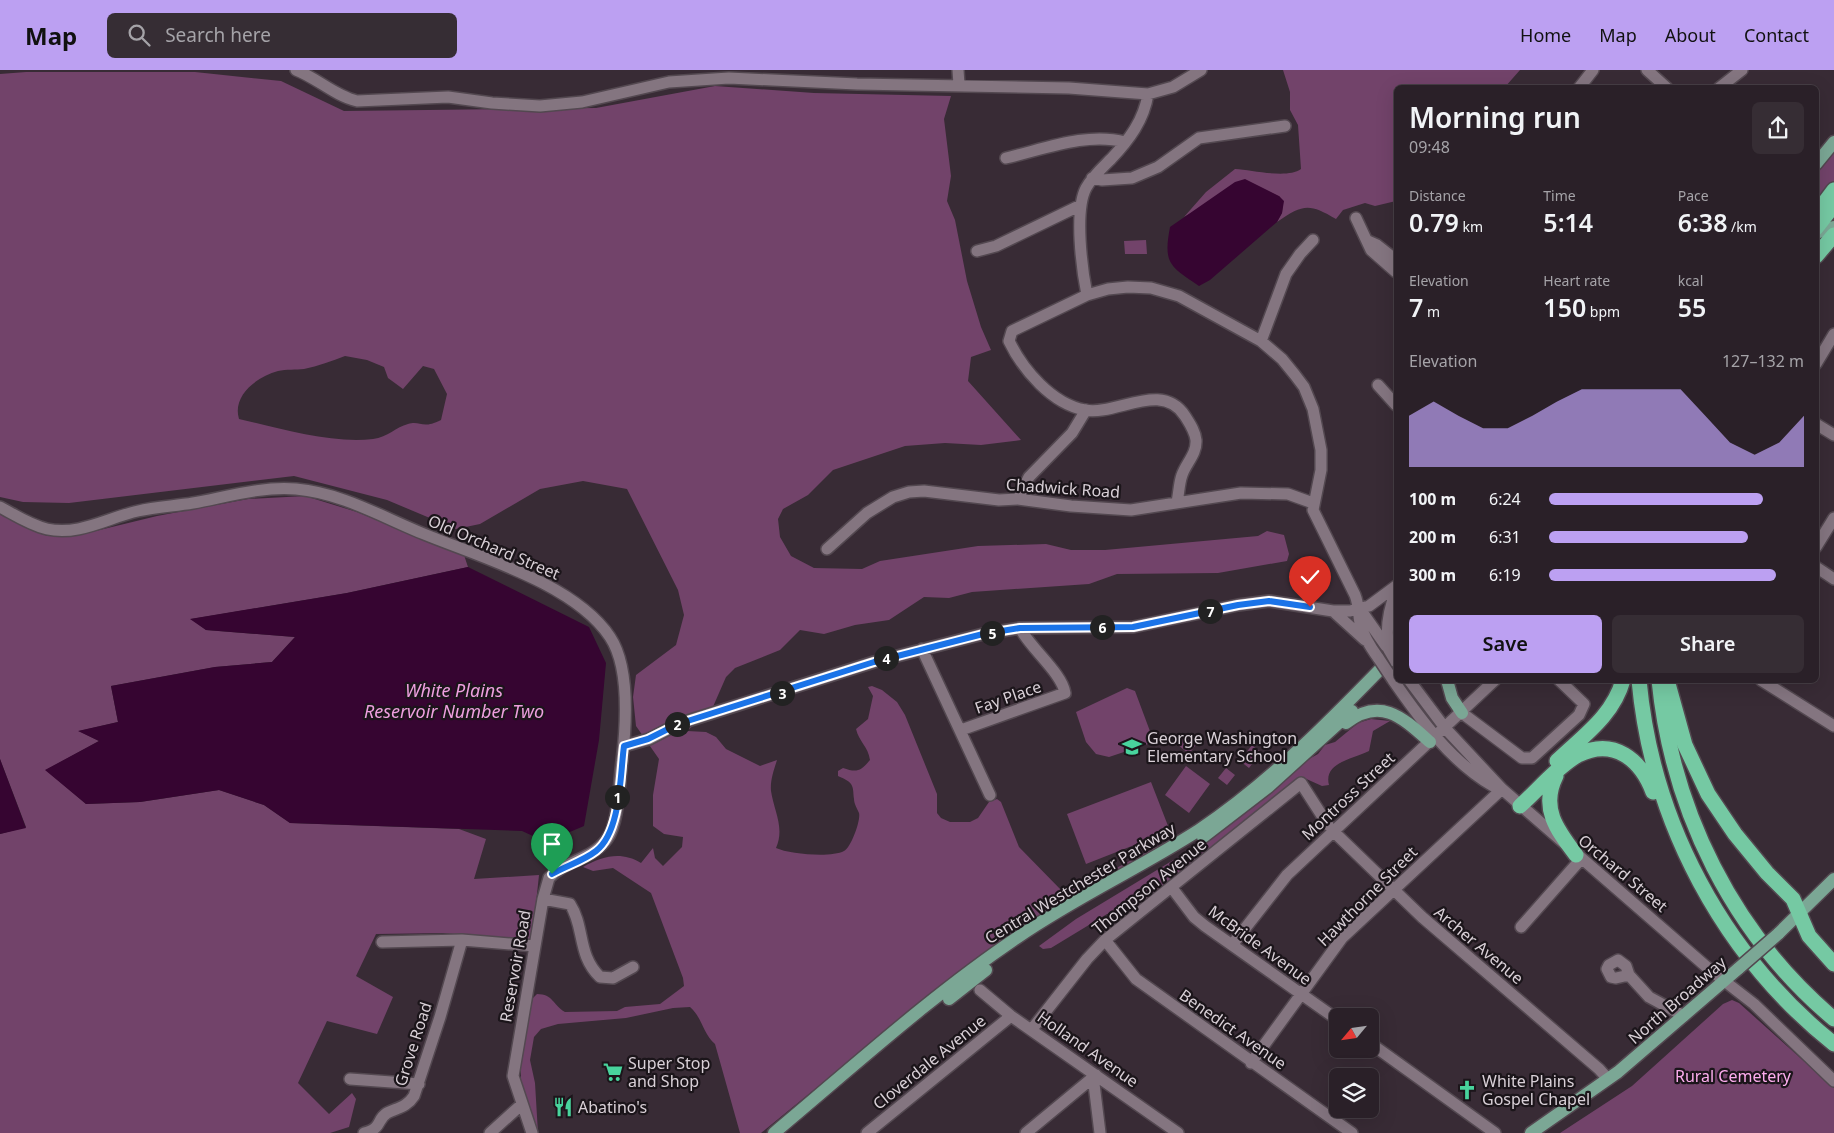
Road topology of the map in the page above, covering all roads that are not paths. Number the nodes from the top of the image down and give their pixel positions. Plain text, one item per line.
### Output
1 (296, 70) edge
2 (958, 70) edge
3 (1201, 70) edge
4 (1593, 70) edge
5 (1647, 70) edge
6 (1742, 70) edge
7 (959, 85) junction
8 (1581, 85) edge
9 (1664, 85) edge
10 (1724, 85) edge
11 (1148, 94) junction
12 (1285, 126) dead end
13 (1125, 142) junction
14 (1834, 142) edge
15 (1006, 158) dead end
16 (1819, 160) edge
17 (1092, 178) junction
18 (1834, 190) edge
19 (1081, 206) junction
20 (1834, 206) edge
21 (1819, 210) edge
22 (1356, 218) dead end
23 (1819, 224) edge
24 (1834, 227) edge
25 (1819, 232) edge
26 (1834, 235) edge
27 (1313, 240) dead end
28 (1368, 242) junction
29 (977, 252) dead end
30 (1819, 252) edge
31 (1394, 258) edge
32 (1394, 270) edge
33 (1087, 295) junction
34 (1834, 334) edge
35 (1261, 341) junction
36 (1819, 359) edge
37 (1378, 385) dead end
38 (1394, 403) edge
39 (1086, 410) junction
40 (1819, 426) edge
41 (1834, 435) edge
42 (1018, 499) junction
43 (1177, 502) junction
44 (1313, 503) junction
45 (0, 507) edge
46 (1834, 518) edge
47 (1819, 542) edge
48 (827, 550) dead end
49 (1819, 569) edge
50 (1834, 579) edge
51 (1394, 588) edge
52 (1394, 599) edge
53 (1360, 609) junction
54 (1333, 612) junction
55 (1020, 628) junction
56 (1367, 642) junction
57 (922, 649) junction
58 (1392, 652) edge
59 (1394, 665) edge
60 (1394, 681) edge
61 (1395, 683) edge
62 (1411, 683) edge
63 (1448, 683) edge
64 (1492, 683) edge
65 (1562, 683) edge
66 (1622, 683) edge
67 (1639, 683) edge
68 (1658, 683) edge
69 (1668, 683) edge
70 (1765, 683) edge
71 (1462, 713) junction
72 (1834, 726) edge
73 (1446, 728) junction
74 (961, 730) junction
75 (1433, 739) junction
76 (624, 746) junction
77 (1310, 749) junction
78 (1566, 764) junction
79 (1302, 783) joint
80 (1502, 789) junction
81 (990, 795) dead end
82 (1664, 800) junction
83 (1518, 804) junction
84 (1330, 828) junction
85 (1579, 857) junction
86 (1834, 879) edge
87 (1172, 888) junction
88 (1392, 890) junction
89 (543, 899) junction
90 (1799, 915) junction
91 (1521, 927) dead end
92 (462, 940) junction
93 (1105, 940) junction
94 (382, 942) dead end
95 (1232, 945) junction
96 (535, 946) junction
97 (1834, 964) edge
98 (633, 967) dead end
99 (1628, 975) dead end
100 (1724, 981) junction
101 (980, 990) dead end
102 (1300, 994) junction
103 (1664, 1006) junction
104 (1329, 1014) edge
105 (1011, 1016) junction
106 (1684, 1016) junction
107 (1834, 1019) edge
108 (1032, 1029) junction
109 (1669, 1030) junction
110 (1834, 1044) edge
111 (1379, 1049) edge
112 (1251, 1062) junction
113 (1096, 1076) junction
114 (350, 1079) dead end
115 (1608, 1080) junction
116 (1834, 1081) edge
117 (419, 1084) junction
118 (521, 1105) junction
119 (364, 1133) edge
120 (490, 1133) edge
121 (532, 1133) edge
122 (774, 1133) edge
123 (787, 1133) edge
124 (867, 1133) edge
125 (1026, 1133) edge
126 (1100, 1133) edge
127 (1178, 1133) edge
128 (1352, 1133) edge
129 (1495, 1133) edge
130 (1531, 1133) edge

1 - 7 street
2 - 7 street
3 - 11 street
4 - 8 street
5 - 9 street
6 - 10 street
7 - 11 street
11 - 13 street
12 - 17 street
13 - 15 street
13 - 17 street
14 - 16 main road
17 - 19 street
18 - 21 highway
19 - 29 street
19 - 33 street
20 - 23 highway
22 - 28 street
24 - 25 main road
26 - 30 highway
27 - 35 street
28 - 31 street
28 - 32 street
33 - 35 street
33 - 39 street
34 - 36 street
35 - 44 street
37 - 38 street
39 - 42 street
39 - 43 street
40 - 41 street
42 - 43 street, Chadwick Road
42 - 48 street, Chadwick Road
43 - 44 street, Chadwick Road
44 - 53 street
45 - 76 street, Old Orchard Street
46 - 47 street
49 - 50 street
51 - 53 street
52 - 58 street
53 - 54 street
53 - 56 street
53 - 58 street
54 - 55 street
54 - 56 street
55 - 57 street
55 - 74 street, Fay Place
56 - 60 street, bridge
57 - 74 street
57 - 76 street
58 - 122 main road, Central Westchester Parkway
59 - 77 main road, Central Westchester Parkway
61 - 75 street, bridge
62 - 73 street, Orchard Street
63 - 71 main road
64 - 71 street, Montross Street
65 - 71 street
66 - 83 highway
67 - 82 highway
68 - 107 highway
69 - 90 highway
70 - 72 street
71 - 73 street, Montross Street
73 - 75 street, Montross Street
73 - 80 street, Orchard Street
74 - 81 street
75 - 77 main road
75 - 80 street, Orchard Street
75 - 84 street, Montross Street
76 - 89 street, Reservoir Road
77 - 123 main road, Central Westchester Parkway
78 - 82 highway
78 - 83 highway
78 - 85 highway
79 - 84 street, Archer Avenue
79 - 87 street, Thompson Avenue
80 - 83 street, Orchard Street
80 - 88 street, Hawthorne Street
82 - 110 highway
83 - 85 street, Orchard Street
84 - 88 street, Archer Avenue
84 - 95 street, Montross Street
85 - 91 street
85 - 100 street, Orchard Street
86 - 90 main road, North Broadway
87 - 93 street, Thompson Avenue
87 - 95 street, McBride Avenue
88 - 102 street, Hawthorne Street
88 - 115 street, Archer Avenue
89 - 96 street, Reservoir Road
89 - 98 street
90 - 97 highway
90 - 100 main road, North Broadway, bridge
92 - 94 street
92 - 96 street
92 - 117 street, Grove Road
93 - 108 street, Thompson Avenue
93 - 112 street, Benedict Avenue
95 - 102 street, McBride Avenue
96 - 118 street, Reservoir Road
99 - 103 street
100 - 106 main road, North Broadway
100 - 116 street, Orchard Street
101 - 105 street, Holland Avenue
102 - 104 street, McBride Avenue
102 - 112 street, Hawthorne Street
103 - 106 street
103 - 109 street
105 - 108 street, Holland Avenue
105 - 124 street, Cloverdale Avenue
106 - 109 main road, North Broadway
108 - 113 street, Holland Avenue
109 - 115 main road, North Broadway
111 - 129 street
112 - 128 street, Benedict Avenue
113 - 125 street
113 - 126 street
113 - 127 street, Holland Avenue
114 - 117 street
115 - 130 main road, North Broadway
117 - 119 street, Grove Road
118 - 120 street
118 - 121 street, Reservoir Road

